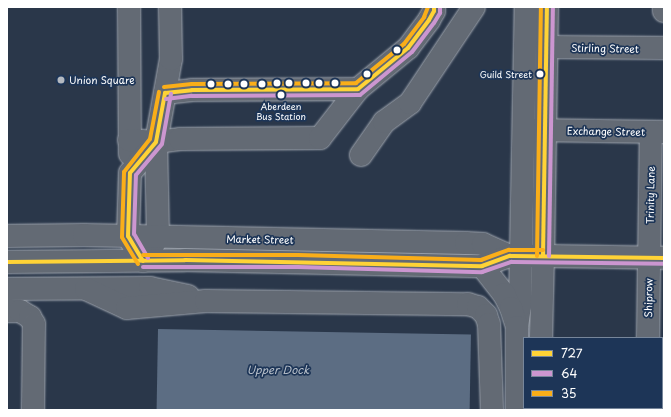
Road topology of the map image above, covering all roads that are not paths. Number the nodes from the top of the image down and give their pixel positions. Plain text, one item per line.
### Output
1 (129, 7) edge
2 (170, 7) edge
3 (434, 7) edge
4 (526, 7) edge
5 (547, 7) edge
6 (664, 7) edge
7 (664, 11) edge
8 (466, 13) edge
9 (547, 47) junction
10 (664, 48) edge
11 (358, 89) junction
12 (165, 92) junction
13 (523, 130) junction
14 (545, 130) junction
15 (658, 132) edge
16 (129, 140) junction
17 (156, 142) junction
18 (361, 155) dead end
19 (130, 173) junction
20 (657, 183) edge
21 (7, 236) edge
22 (128, 236) junction
23 (158, 237) junction
24 (516, 256) junction
25 (543, 256) junction
26 (657, 258) edge
27 (143, 261) junction
28 (7, 262) edge
29 (482, 266) junction
30 (7, 289) edge
31 (7, 312) edge
32 (517, 328) junction
33 (541, 337) edge
34 (648, 337) edge
35 (33, 410) edge
36 (492, 410) edge
37 (516, 410) edge

1 - 16 main road
2 - 12 main road
3 - 11 main road
4 - 13 main road
5 - 9 main road
6 - 7 main road
8 - 18 main road
9 - 10 main road, Stirling Street
9 - 14 main road
11 - 12 main road
11 - 17 main road
12 - 17 main road
13 - 14 main road, Exchange Street
13 - 24 main road
14 - 15 main road, Exchange Street
14 - 25 main road
15 - 20 main road, Trinity Lane
16 - 17 main road
16 - 19 main road
17 - 19 main road
17 - 23 main road
19 - 22 main road
20 - 26 main road, Trinity Lane
21 - 22 main road, Market Street
22 - 23 main road, Market Street
22 - 27 main road
23 - 24 main road, Market Street
23 - 27 main road
24 - 25 main road, Market Street
24 - 29 main road, Market Street
24 - 32 main road
25 - 26 main road, Market Street
25 - 33 main road
26 - 34 main road, Shiprow
27 - 28 main road
27 - 29 main road, Market Street
29 - 32 main road
30 - 36 main road
31 - 35 main road
32 - 37 main road

